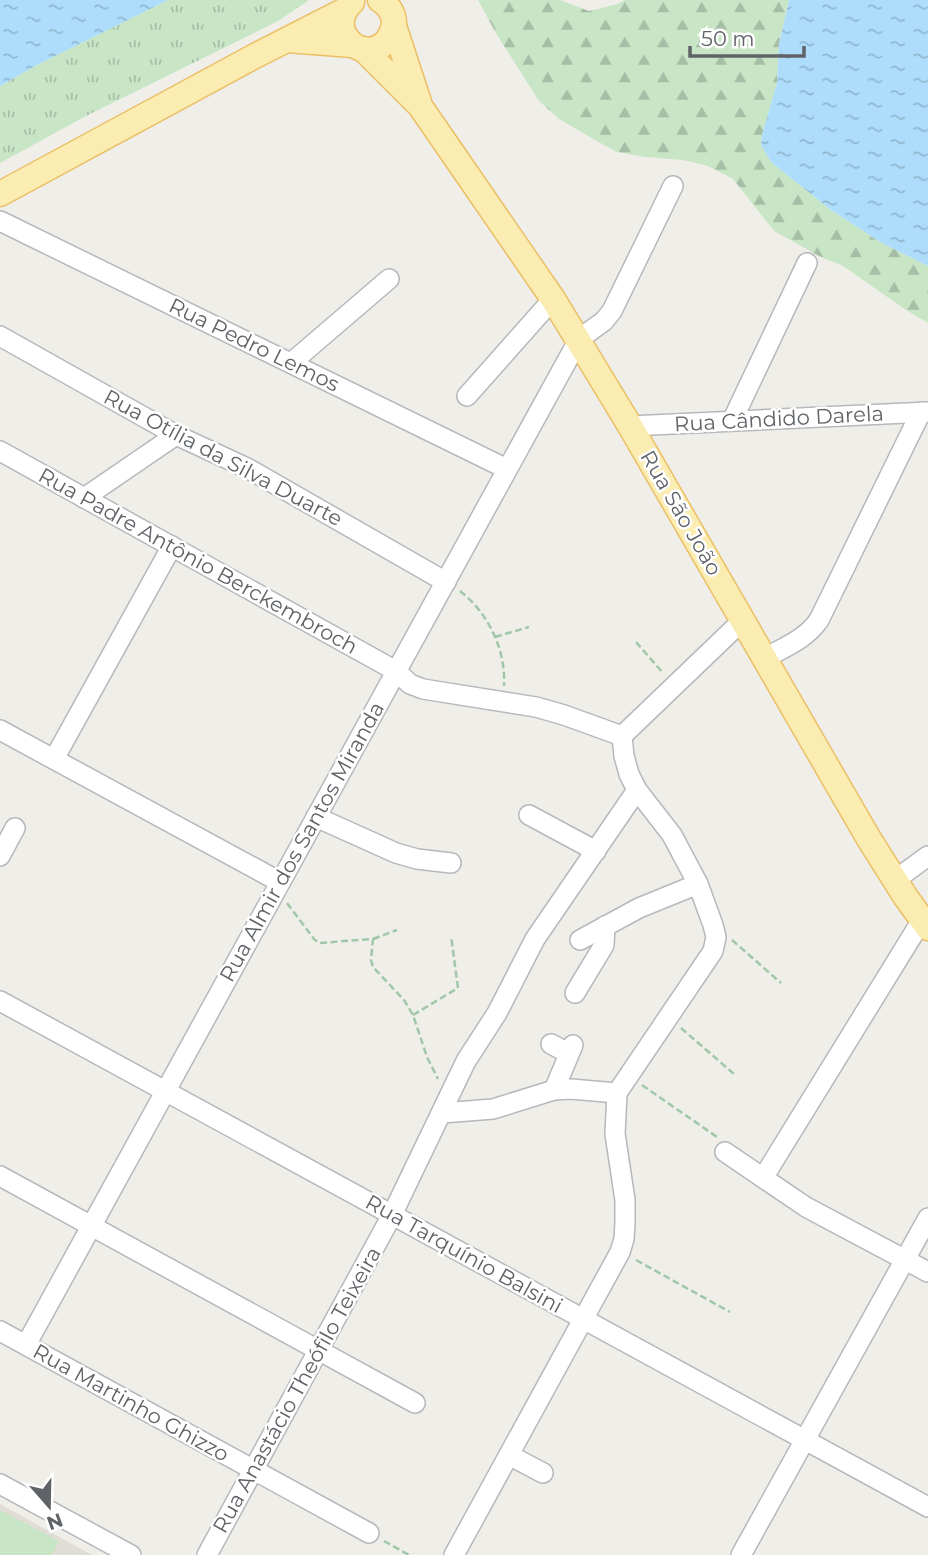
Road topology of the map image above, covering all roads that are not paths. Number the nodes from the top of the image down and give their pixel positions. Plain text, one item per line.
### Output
1 (380, 0) edge
2 (350, 4) edge
3 (394, 26) junction
4 (286, 40) junction
5 (358, 47) junction
6 (420, 106) junction
7 (673, 186) dead end
8 (0, 194) edge
9 (0, 221) edge
10 (807, 263) dead end
11 (389, 279) dead end
12 (553, 299) junction
13 (0, 336) edge
14 (579, 339) junction
15 (291, 363) junction
16 (467, 396) dead end
17 (924, 412) edge
18 (733, 421) junction
19 (630, 426) junction
20 (176, 435) junction
21 (0, 451) edge
22 (508, 469) junction
23 (84, 498) junction
24 (172, 546) junction
25 (446, 582) junction
26 (743, 620) junction
27 (765, 658) junction
28 (396, 671) junction
29 (0, 730) edge
30 (622, 736) junction
31 (54, 759) junction
32 (638, 790) junction
33 (529, 815) dead end
34 (316, 817) junction
35 (15, 828) dead end
36 (596, 851) junction
37 (0, 856) edge
38 (928, 856) edge
39 (451, 863) dead end
40 (895, 880) junction
41 (698, 884) junction
42 (278, 886) junction
43 (925, 924) edge
44 (605, 926) junction
45 (580, 940) dead end
46 (575, 993) dead end
47 (0, 1001) edge
48 (551, 1044) dead end
49 (554, 1090) junction
50 (165, 1091) junction
51 (617, 1093) junction
52 (445, 1106) junction
53 (724, 1152) road end
54 (0, 1176) edge
55 (763, 1178) junction
56 (392, 1215) junction
57 (928, 1218) edge
58 (91, 1226) junction
59 (905, 1260) junction
60 (928, 1272) edge
61 (584, 1320) junction
62 (0, 1331) edge
63 (26, 1345) junction
64 (318, 1350) junction
65 (415, 1404) dead end
66 (805, 1440) junction
67 (509, 1455) junction
68 (253, 1470) junction
69 (543, 1473) dead end
70 (0, 1484) edge
71 (928, 1507) edge
72 (369, 1533) road end
73 (131, 1555) edge
74 (207, 1555) edge
75 (454, 1555) edge
76 (741, 1555) edge

1 - 3 main road, Rua São João
2 - 4 main road
2 - 5 main road
3 - 5 main road
3 - 6 main road, Rua São João
4 - 5 main road
4 - 8 main road
5 - 6 main road, Rua São João
6 - 12 main road, Rua São João
7 - 14 street
9 - 15 street, Rua Pedro Lemos
10 - 18 street
11 - 15 street
12 - 14 main road, Rua São João
12 - 16 street
13 - 20 street, Rua Otília da Silva Duarte
14 - 19 main road, Rua São João
14 - 22 street, Rua Almir dos Santos Miranda
15 - 22 street, Rua Pedro Lemos
17 - 18 street, Rua Cândido Darela
17 - 27 street
18 - 19 street, Rua Cândido Darela
19 - 26 main road, Rua São João
20 - 23 street
20 - 25 street, Rua Otília da Silva Duarte
21 - 23 street, Rua Padre Antônio Berckembroch
22 - 25 street, Rua Almir dos Santos Miranda
23 - 24 street, Rua Padre Antônio Berckembroch
24 - 28 street, Rua Padre Antônio Berckembroch
24 - 31 street
25 - 28 street, Rua Almir dos Santos Miranda
26 - 27 main road, Rua São João
26 - 30 street
27 - 40 main road, Rua São João
28 - 30 street, Rua Padre Antônio Berckembroch
28 - 34 street, Rua Almir dos Santos Miranda
29 - 31 street
30 - 32 street
31 - 42 street
32 - 36 street, Rua Anastácio Theófilo Teixeira
32 - 41 street
33 - 36 street
34 - 39 street
34 - 42 street, Rua Almir dos Santos Miranda
35 - 37 street
36 - 52 street, Rua Anastácio Theófilo Teixeira
38 - 40 street
40 - 43 main road, Rua São João
41 - 44 street
41 - 51 street
42 - 50 street, Rua Almir dos Santos Miranda
43 - 55 street
44 - 45 street
44 - 46 street
47 - 50 street, Rua Tarquínio Balsini
48 - 49 street
49 - 51 street
49 - 52 street
50 - 56 street, Rua Tarquínio Balsini
50 - 58 street, Rua Almir dos Santos Miranda
51 - 61 street
52 - 56 street, Rua Anastácio Theófilo Teixeira
53 - 55 street
54 - 58 street
55 - 59 street
56 - 61 street, Rua Tarquínio Balsini
56 - 64 street, Rua Anastácio Theófilo Teixeira
57 - 59 street
58 - 63 street, Rua Almir dos Santos Miranda
58 - 64 street
59 - 60 street
59 - 66 street
61 - 66 street, Rua Tarquínio Balsini
61 - 67 street
62 - 63 street, Rua Martinho Ghizzo
63 - 68 street, Rua Martinho Ghizzo
64 - 65 street
64 - 68 street, Rua Anastácio Theófilo Teixeira
66 - 71 street, Rua Tarquínio Balsini
66 - 76 street
67 - 69 street
67 - 75 street
68 - 72 street, Rua Martinho Ghizzo
68 - 74 street, Rua Anastácio Theófilo Teixeira
70 - 73 street

